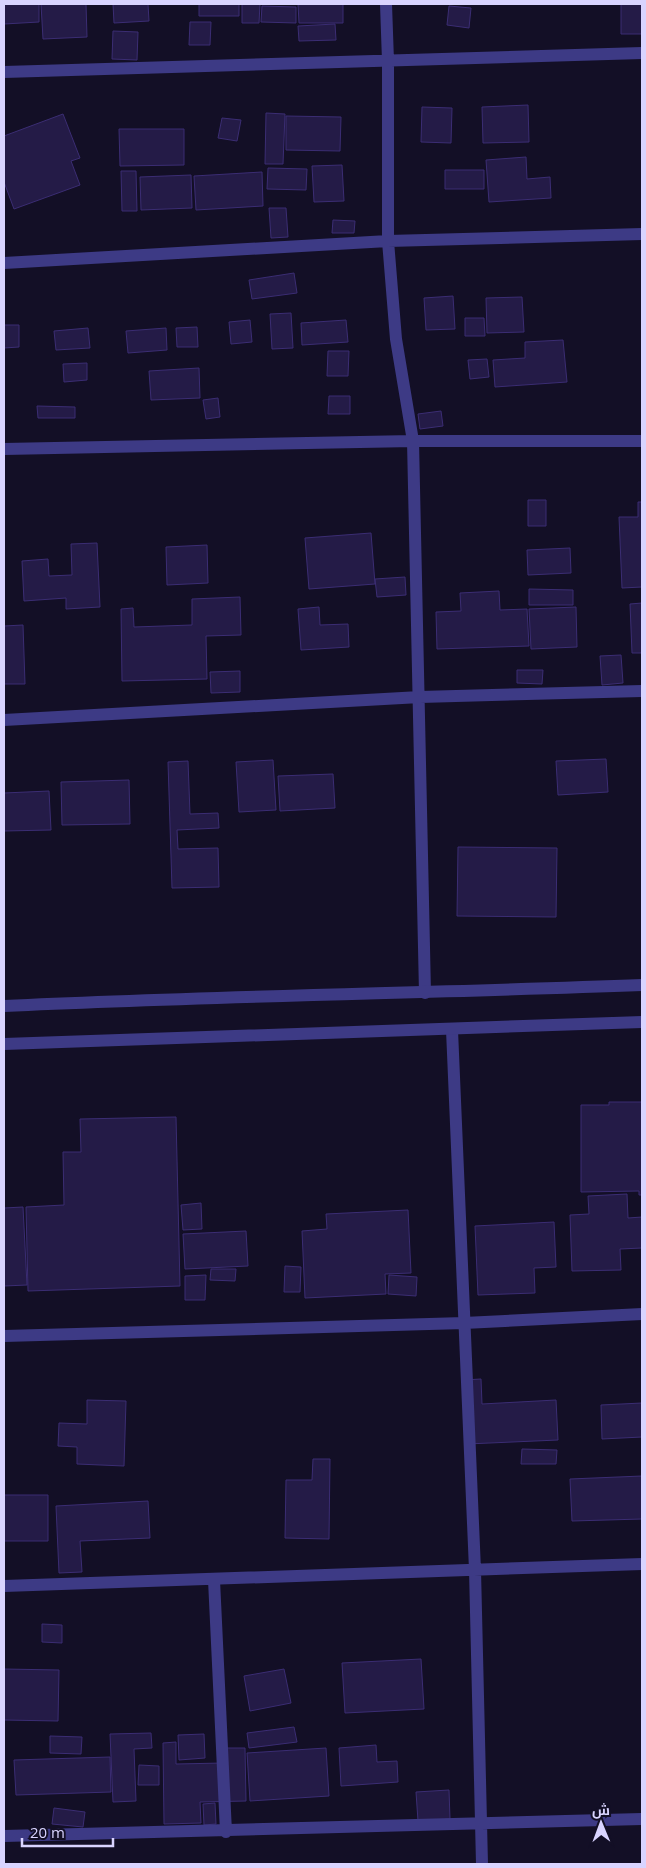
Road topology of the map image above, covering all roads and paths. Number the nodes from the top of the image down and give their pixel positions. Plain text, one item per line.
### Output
1 (386, 4) edge
2 (642, 53) edge
3 (388, 61) junction
4 (4, 72) edge
5 (642, 234) edge
6 (388, 241) junction
7 (4, 263) edge
8 (413, 441) junction
9 (642, 441) edge
10 (4, 449) edge
11 (642, 691) edge
12 (420, 697) junction
13 (4, 720) edge
14 (642, 985) edge
15 (425, 993) junction
16 (4, 1006) edge
17 (642, 1022) edge
18 (452, 1030) junction
19 (4, 1044) edge
20 (642, 1314) edge
21 (464, 1323) junction
22 (4, 1336) edge
23 (642, 1564) edge
24 (475, 1570) junction
25 (214, 1580) junction
26 (4, 1586) edge
27 (642, 1819) edge
28 (481, 1824) junction
29 (226, 1832) junction
30 (4, 1836) edge
31 (482, 1864) edge

1 - 3 street
2 - 3 street
3 - 4 street
3 - 6 street
5 - 6 street
6 - 7 street
6 - 8 street
8 - 9 street
8 - 10 street
8 - 12 street
11 - 12 street
12 - 13 street
12 - 15 street
14 - 15 street
15 - 16 street
17 - 18 street
18 - 19 street
18 - 21 street
20 - 21 street
21 - 22 street
21 - 24 street
23 - 24 street
24 - 25 street
24 - 28 street
25 - 26 street
25 - 29 street
27 - 28 street
28 - 29 street
28 - 31 street
29 - 30 street

